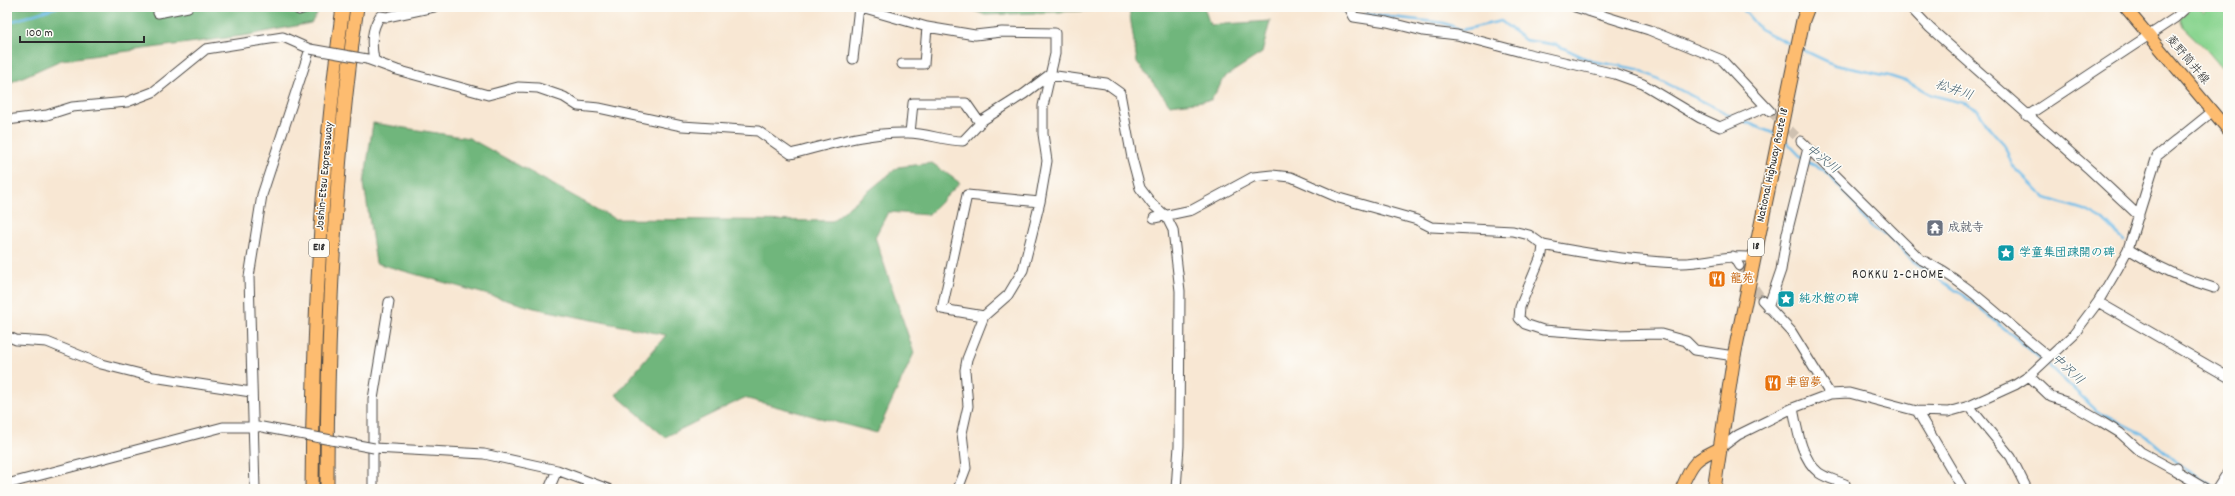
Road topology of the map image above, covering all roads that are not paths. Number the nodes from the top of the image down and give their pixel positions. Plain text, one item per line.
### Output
1 (158, 7) edge
2 (188, 7) edge
3 (295, 7) edge
4 (308, 7) edge
5 (342, 7) edge
6 (434, 7) edge
7 (859, 7) edge
8 (1349, 7) edge
9 (1575, 7) edge
10 (1808, 7) edge
11 (1910, 7) edge
12 (2125, 7) edge
13 (2187, 7) edge
14 (357, 8) edge
15 (404, 10) edge
16 (927, 27) junction
17 (2149, 35) junction
18 (310, 49) junction
19 (853, 59) dead end
20 (902, 64) dead end
21 (397, 70) junction
22 (1049, 75) junction
23 (2213, 111) junction
24 (2027, 116) junction
25 (7, 120) edge
26 (980, 123) junction
27 (2228, 130) edge
28 (910, 133) junction
29 (1801, 141) tunnel mouth
30 (1807, 152) junction
31 (1040, 202) junction
32 (1166, 216) junction
33 (2139, 216) junction
34 (1154, 218) dead end
35 (1543, 245) junction
36 (2129, 247) junction
37 (1733, 256) junction
38 (1754, 258) junction
39 (1739, 266) tunnel mouth
40 (2214, 288) dead end
41 (389, 302) dead end
42 (2098, 302) junction
43 (984, 316) junction
44 (7, 336) edge
45 (1734, 356) junction
46 (2048, 357) junction
47 (2029, 376) junction
48 (2228, 377) edge
49 (251, 392) junction
50 (1830, 394) junction
51 (1969, 406) junction
52 (1793, 408) junction
53 (1917, 411) junction
54 (257, 427) junction
55 (1722, 446) junction
56 (374, 448) junction
57 (557, 470) junction
58 (2228, 472) edge
59 (7, 484) edge
60 (2219, 487) edge
61 (255, 489) edge
62 (312, 489) edge
63 (327, 489) edge
64 (373, 489) edge
65 (549, 489) edge
66 (608, 489) edge
67 (958, 489) edge
68 (1176, 489) edge
69 (1681, 489) edge
70 (1714, 489) edge
71 (1844, 489) edge
72 (1963, 489) edge
73 (2026, 489) edge
74 (2206, 489) edge

1 - 2 street
3 - 4 street
5 - 62 highway, Joshin-Etsu Expressway / E18
6 - 15 street
7 - 16 street
7 - 19 street
8 - 9 street
10 - 38 highway, National Highway Route 18 / 18
11 - 24 street
12 - 17 main road, 菱野筒井線
13 - 17 street
14 - 63 highway, Joshin-Etsu Expressway / E18
15 - 21 street
16 - 20 street
16 - 22 street
17 - 23 main road, 菱野筒井線
17 - 24 street
18 - 21 street, bridge
18 - 25 street
18 - 49 street
21 - 28 street
22 - 26 street
22 - 31 street
22 - 32 street
23 - 27 main road, 菱野筒井線
23 - 33 street
24 - 33 street
26 - 28 street
26 - 28 street
29 - 30 street
30 - 46 street
30 - 50 street
31 - 43 street
31 - 43 street
32 - 34 street
32 - 35 street
32 - 68 street
33 - 36 street
35 - 37 street
35 - 45 street
36 - 40 street
36 - 42 street
37 - 38 street
37 - 39 street
38 - 45 highway, National Highway Route 18 / 18
41 - 56 street
42 - 46 street
42 - 48 street
43 - 67 street
44 - 49 street
45 - 55 highway, National Highway Route 18 / 18
46 - 47 street
47 - 51 street
47 - 74 street
49 - 54 street
50 - 52 street
50 - 53 street
51 - 53 street
51 - 73 street
52 - 55 street
52 - 71 street
53 - 72 street
54 - 56 street, bridge
54 - 59 street
54 - 61 street
55 - 69 main road
55 - 70 highway, National Highway Route 18 / 18
56 - 57 street
56 - 64 street
57 - 65 street
57 - 66 street
58 - 60 street

